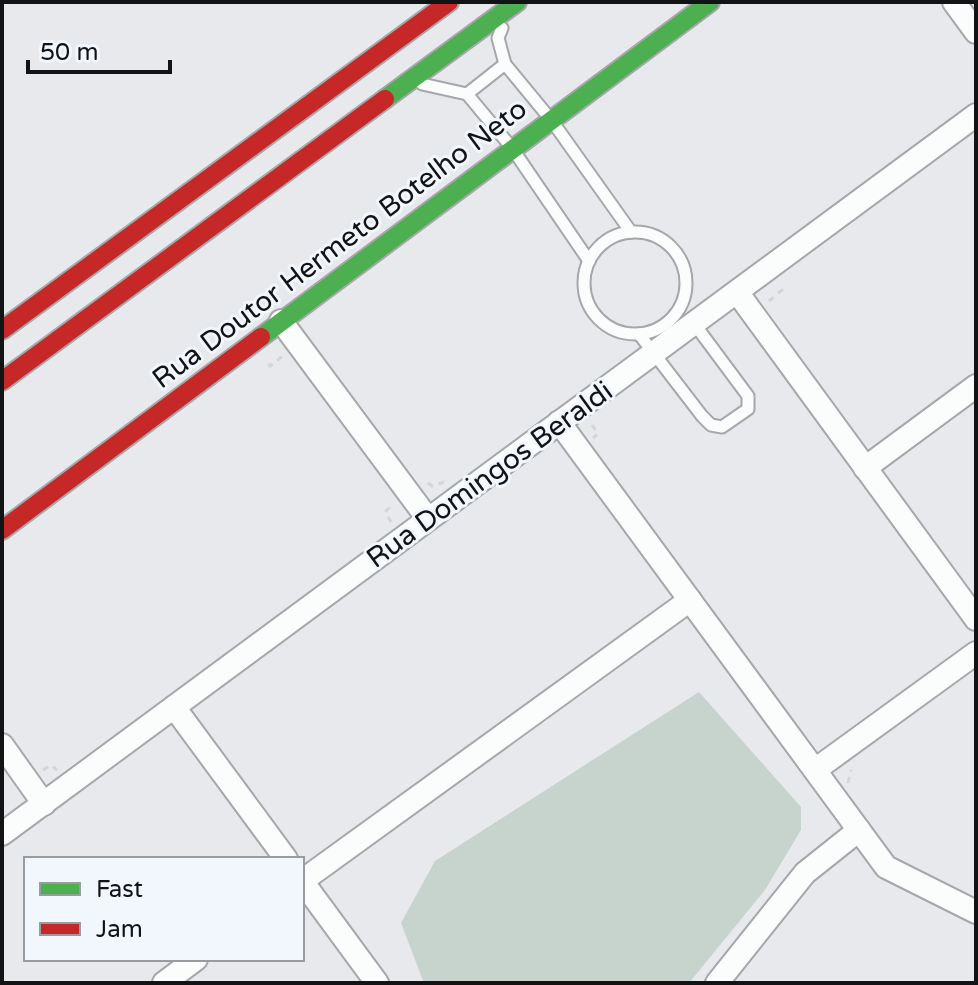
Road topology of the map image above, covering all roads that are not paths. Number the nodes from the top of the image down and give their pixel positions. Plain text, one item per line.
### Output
1 (449, 2) edge
2 (710, 2) edge
3 (954, 2) edge
4 (513, 4) edge
5 (976, 32) edge
6 (505, 64) junction
7 (409, 83) junction
8 (467, 94) junction
9 (976, 115) edge
10 (552, 121) junction
11 (512, 148) junction
12 (631, 232) junction
13 (589, 261) junction
14 (737, 292) junction
15 (687, 314) junction
16 (281, 321) junction
17 (2, 330) edge
18 (639, 334) junction
19 (653, 353) junction
20 (2, 381) edge
21 (976, 386) edge
22 (559, 422) junction
23 (865, 468) junction
24 (428, 519) junction
25 (2, 530) edge
26 (690, 600) junction
27 (976, 619) edge
28 (976, 653) edge
29 (174, 707) junction
30 (2, 745) edge
31 (815, 770) junction
32 (44, 804) junction
33 (859, 830) junction
34 (2, 834) edge
35 (285, 857) edge
36 (304, 880) edge
37 (304, 884) edge
38 (976, 912) edge
39 (193, 961) edge
40 (164, 983) edge
41 (377, 983) edge
42 (717, 983) edge

1 - 17 main road
2 - 10 main road, Rua Doutor Hermeto Botelho Neto
3 - 5 street
4 - 6 lane
4 - 7 main road
6 - 8 lane
6 - 10 lane
7 - 8 lane
7 - 20 main road
8 - 11 lane
9 - 14 street, Rua Domingos Beraldi
10 - 11 main road, Rua Doutor Hermeto Botelho Neto
10 - 12 lane
11 - 13 lane
11 - 16 main road, Rua Doutor Hermeto Botelho Neto
12 - 13 lane
12 - 15 lane
13 - 18 lane
14 - 15 street, Rua Domingos Beraldi
14 - 23 street
15 - 18 lane
15 - 19 street, Rua Domingos Beraldi
15 - 19 lane
16 - 24 street
16 - 25 main road, Rua Doutor Hermeto Botelho Neto
18 - 19 lane
19 - 22 street, Rua Domingos Beraldi
21 - 23 street
22 - 24 street, Rua Domingos Beraldi
22 - 26 street
23 - 27 street
24 - 29 street, Rua Domingos Beraldi
26 - 31 street
26 - 36 street
28 - 31 street
29 - 32 street, Rua Domingos Beraldi
29 - 35 street
30 - 32 street
31 - 33 street
32 - 34 street, Rua Domingos Beraldi
33 - 38 street
33 - 42 street
37 - 41 street
39 - 40 street

